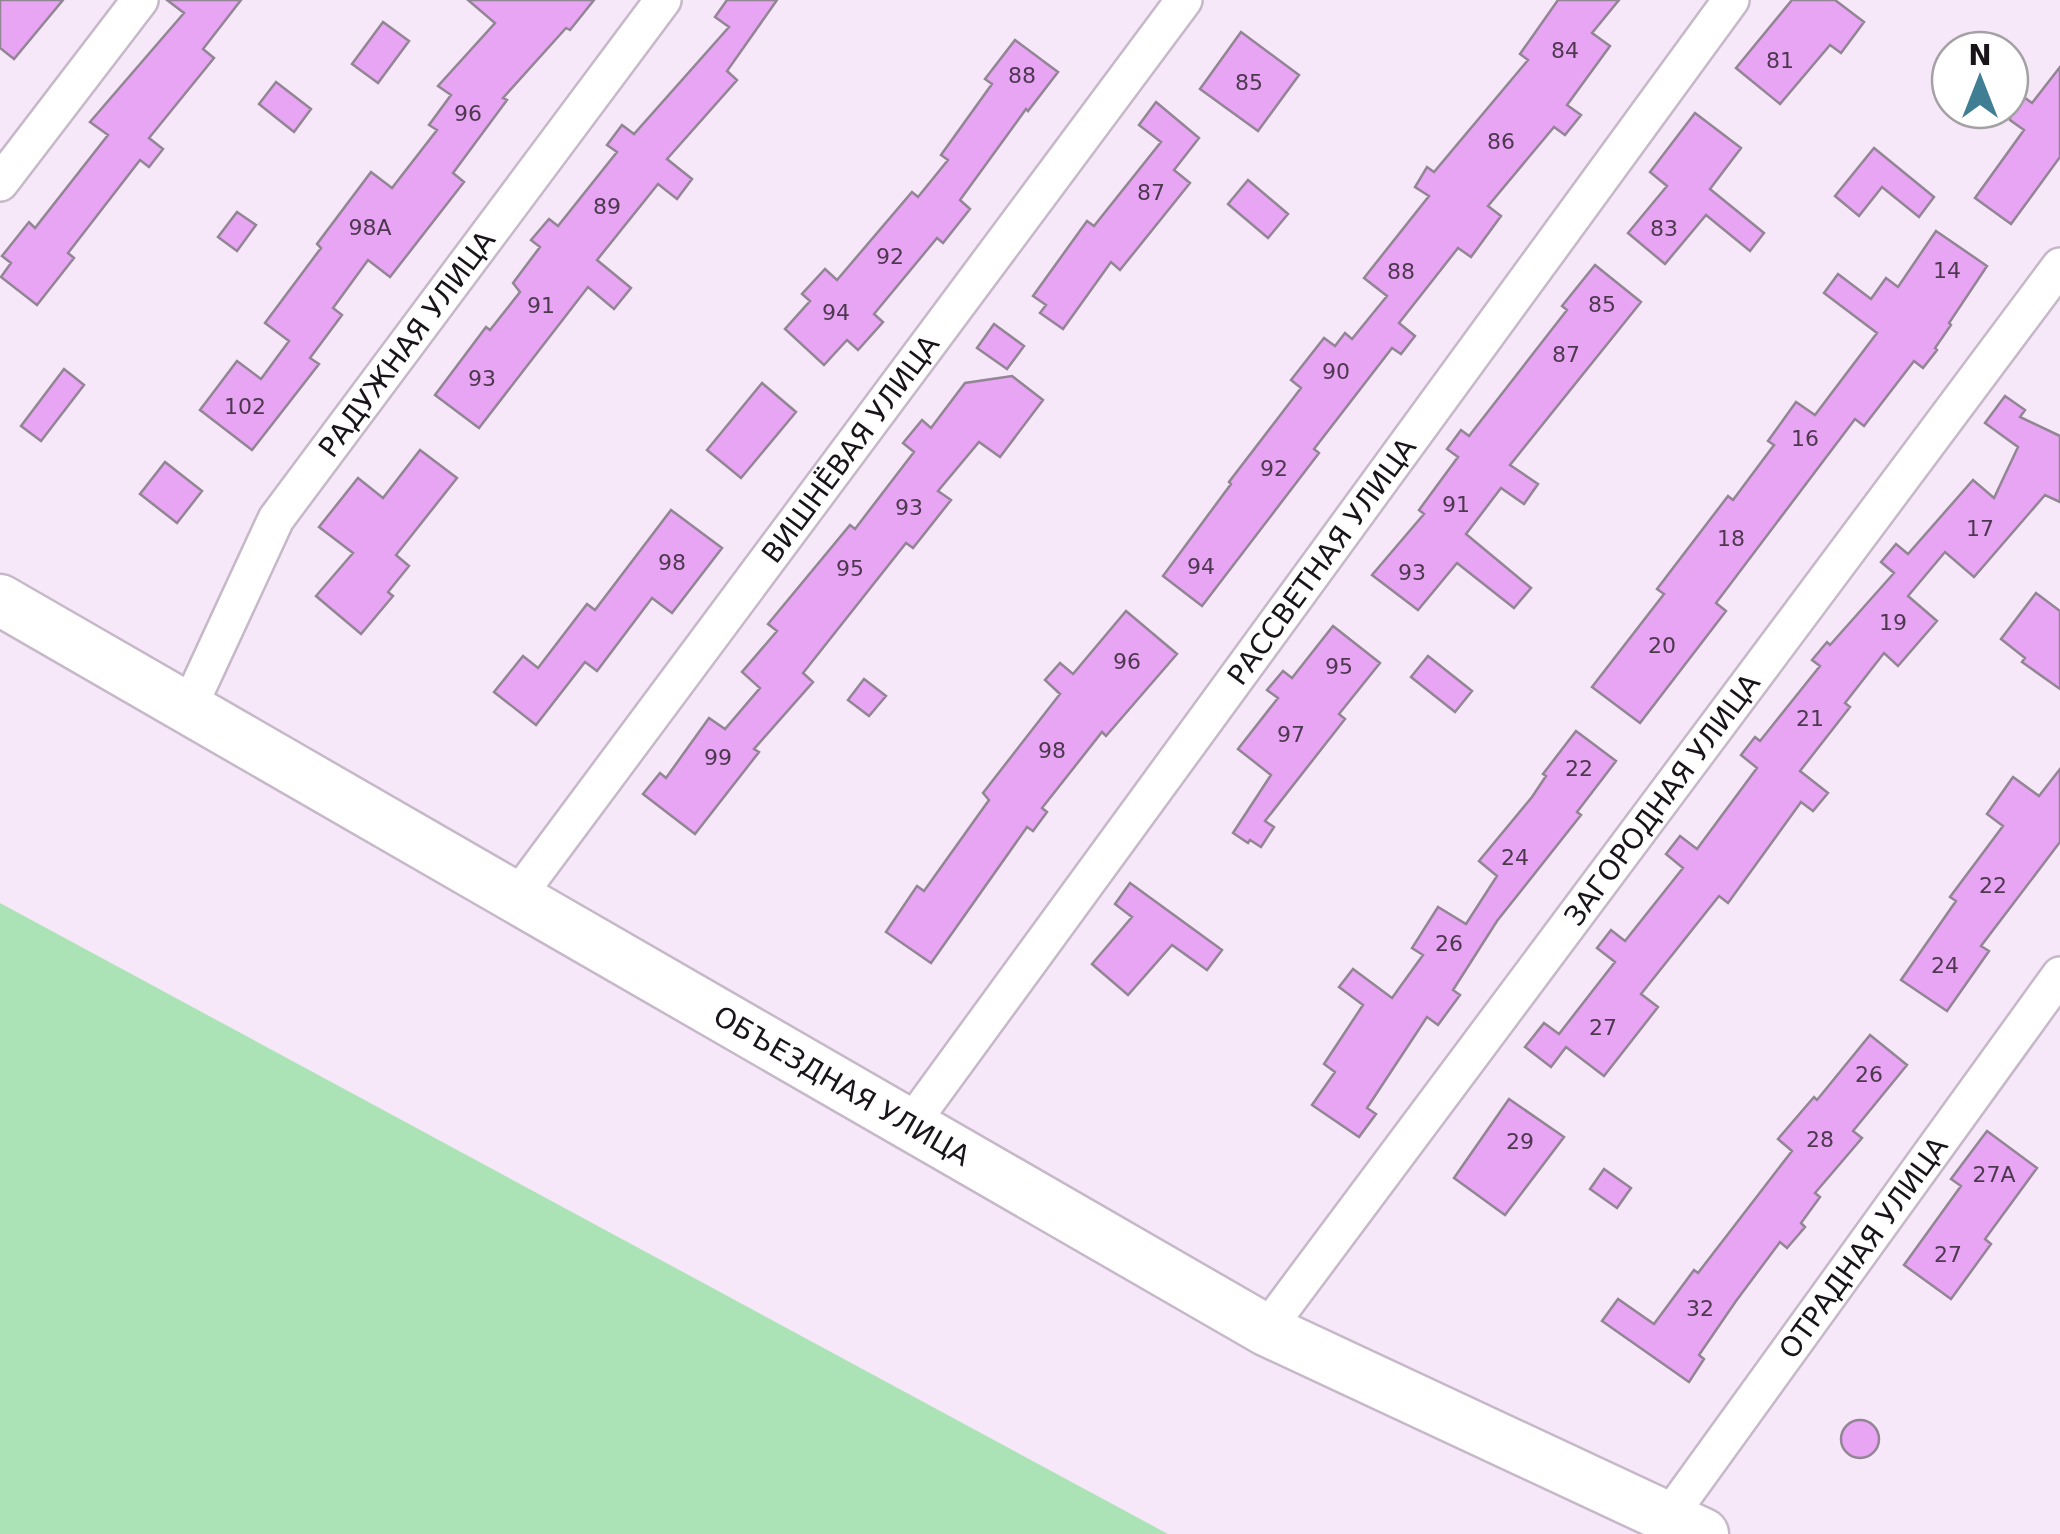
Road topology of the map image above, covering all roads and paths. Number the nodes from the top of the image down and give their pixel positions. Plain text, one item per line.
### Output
1 (140, 0) edge
2 (662, 0) edge
3 (1184, 0) edge
4 (1731, 0) edge
5 (0, 183) edge
6 (2060, 266) edge
7 (0, 600) edge
8 (188, 709) junction
9 (516, 898) junction
10 (2060, 975) edge
11 (910, 1124) junction
12 (1266, 1330) junction
13 (1685, 1526) edge

1 - 5 street
2 - 8 street, РАДУЖНАЯ УЛИЦА
3 - 9 street, ВИШНЁВАЯ УЛИЦА
4 - 11 street, РАССВЕТНАЯ УЛИЦА
6 - 12 street, ЗАГОРОДНАЯ УЛИЦА
7 - 8 main road, ОБЪЕЗДНАЯ УЛИЦА
8 - 9 main road, ОБЪЕЗДНАЯ УЛИЦА
9 - 11 main road, ОБЪЕЗДНАЯ УЛИЦА
10 - 13 street, ОТРАДНАЯ УЛИЦА
11 - 12 main road, ОБЪЕЗДНАЯ УЛИЦА
12 - 13 main road, ОБЪЕЗДНАЯ УЛИЦА

